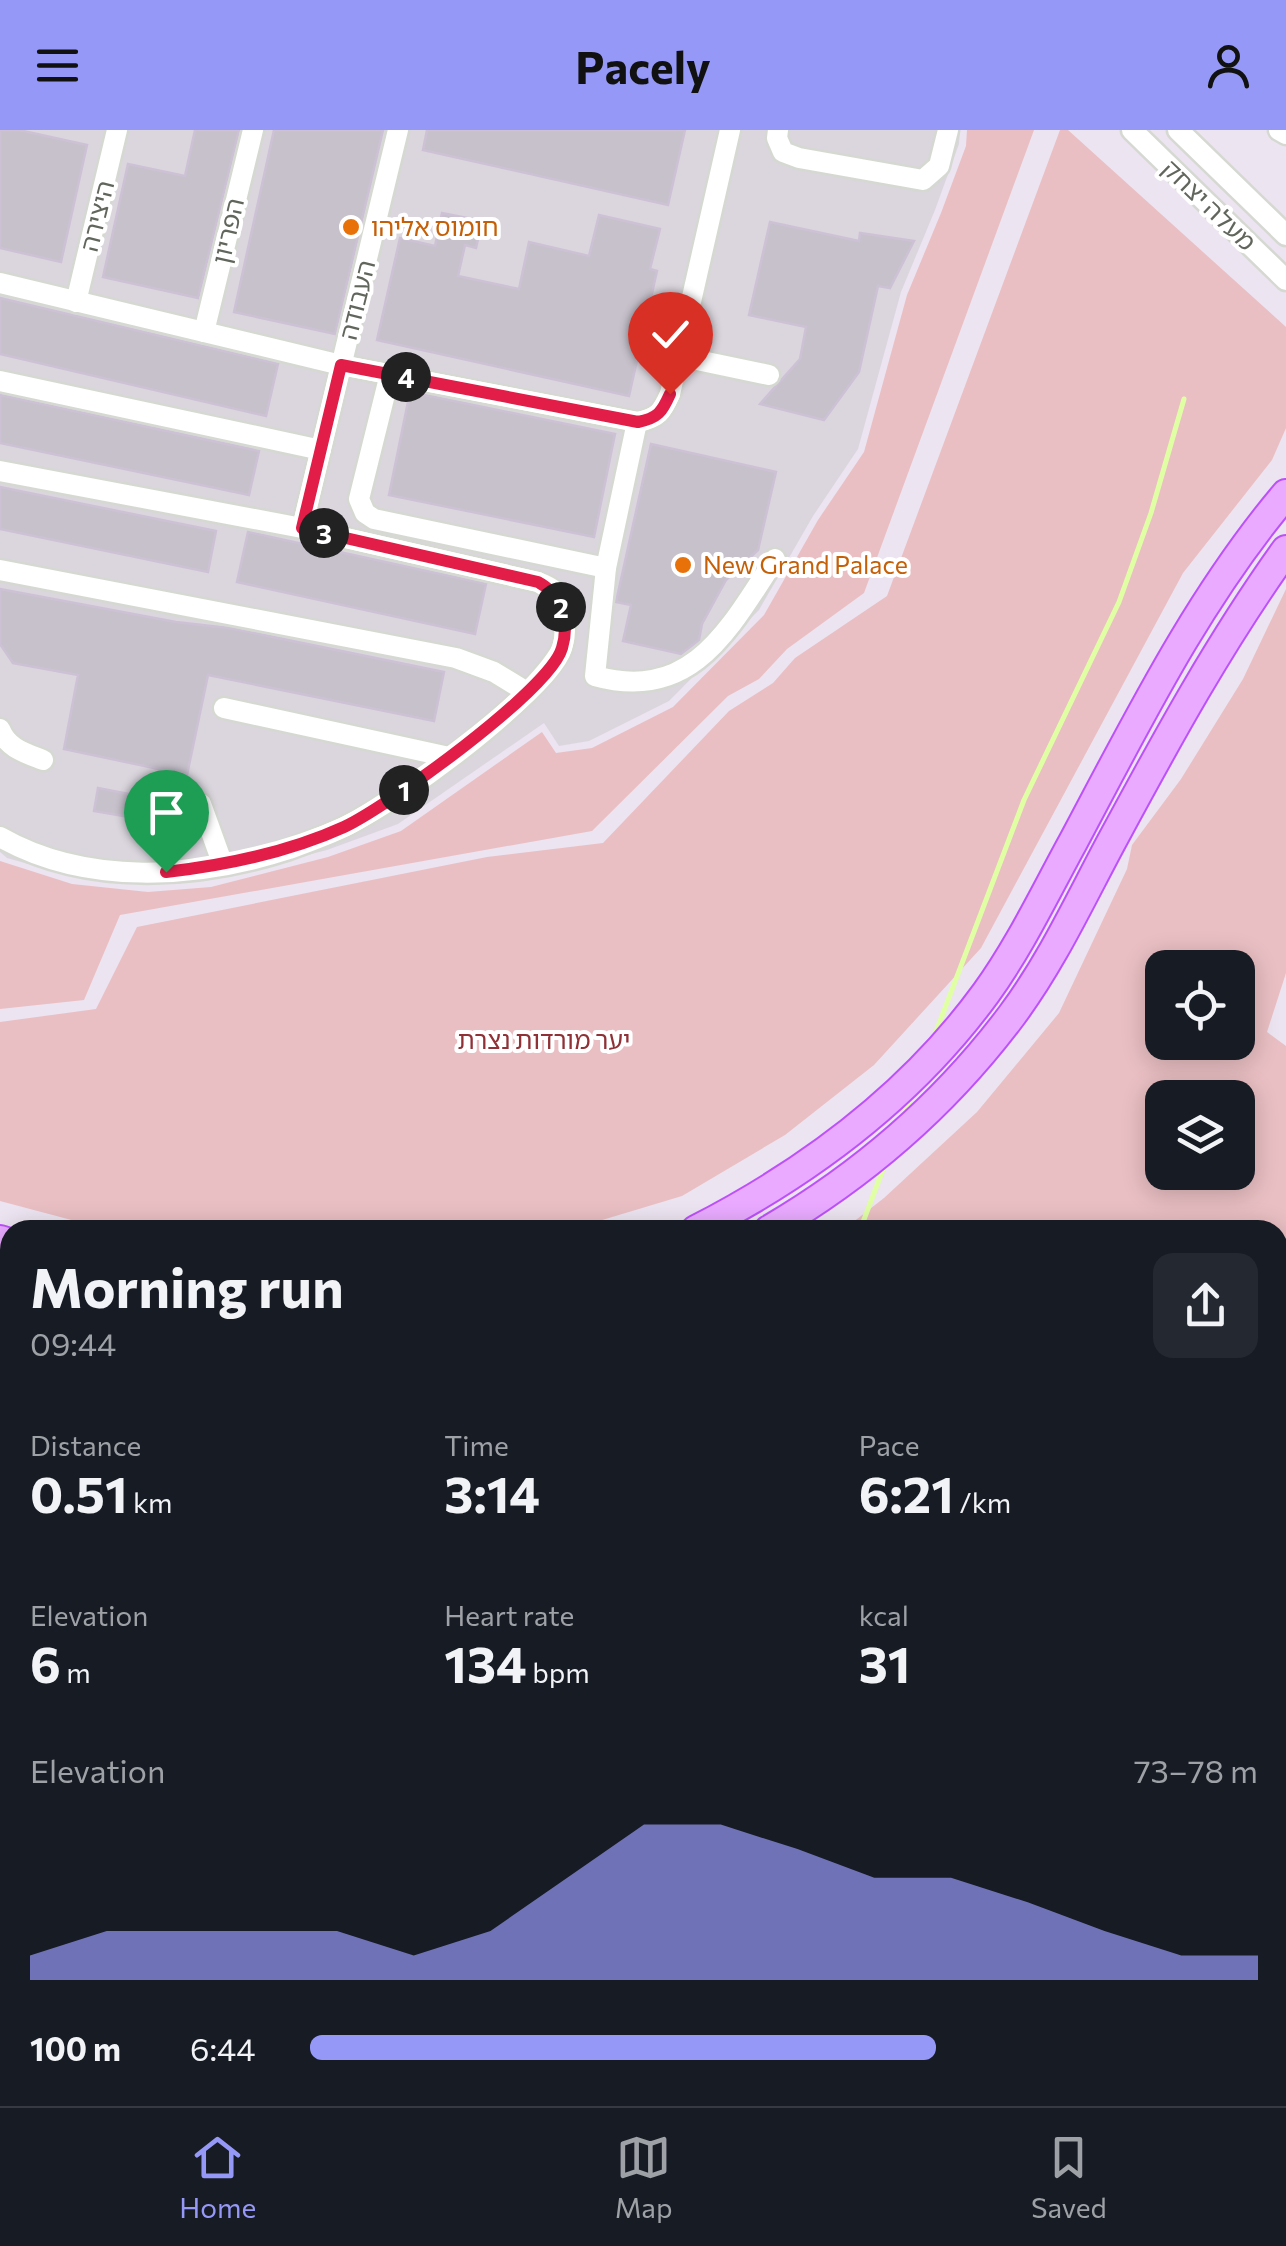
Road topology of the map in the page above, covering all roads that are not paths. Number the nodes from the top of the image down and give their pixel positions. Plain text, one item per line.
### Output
1 (118, 130) edge
2 (252, 130) edge
3 (398, 130) edge
4 (730, 130) edge
5 (778, 130) edge
6 (948, 130) edge
7 (1132, 130) edge
8 (1178, 130) edge
9 (1279, 130) edge
10 (1286, 134) edge
11 (1286, 235) edge
12 (1286, 280) edge
13 (0, 283) edge
14 (76, 302) junction
15 (204, 332) junction
16 (678, 356) junction
17 (341, 365) junction
18 (390, 374) junction
19 (769, 375) dead end
20 (0, 381) edge
21 (638, 422) junction
22 (321, 450) junction
23 (0, 471) edge
24 (1286, 494) edge
25 (302, 528) junction
26 (1286, 550) edge
27 (775, 559) dead end
28 (606, 568) junction
29 (0, 570) edge
30 (527, 692) junction
31 (224, 708) dead end
32 (0, 729) edge
33 (448, 757) junction
34 (43, 760) dead end
35 (153, 803) dead end
36 (0, 837) edge
37 (223, 864) junction
38 (714, 1220) edge
39 (785, 1220) edge

1 - 14 street, היצירה
2 - 15 street, הפריון
3 - 17 street, העבודה
4 - 16 street
5 - 6 street
7 - 12 street, מעלה יצחק
8 - 11 street, מעלה יצחק
9 - 10 street
13 - 14 street
14 - 15 street
15 - 17 street
16 - 19 street
16 - 21 street
17 - 18 street
17 - 22 street, העבודה
18 - 21 street
18 - 28 street
20 - 22 street
21 - 28 street
22 - 25 street, העבודה
23 - 25 street
24 - 38 main road
25 - 30 street
26 - 39 main road
27 - 28 street
29 - 30 street
30 - 33 street
31 - 33 street
32 - 34 street
33 - 37 street
35 - 37 street
36 - 37 street

